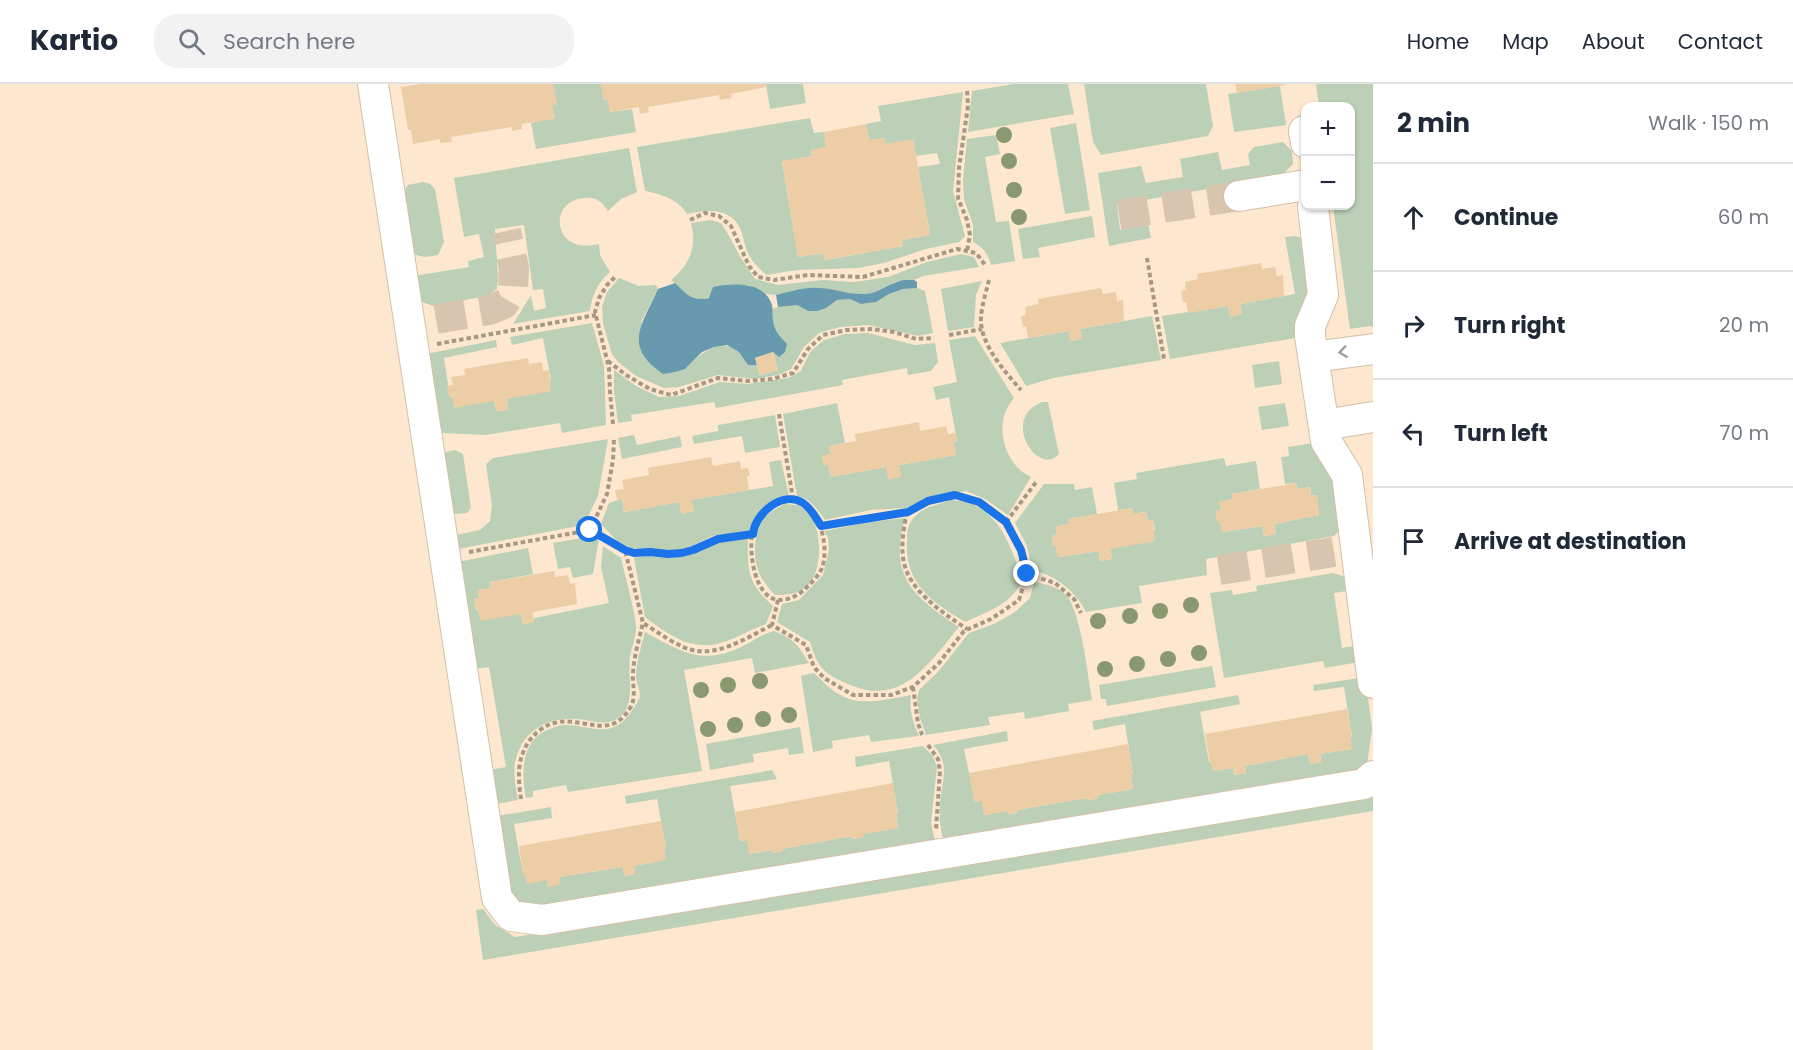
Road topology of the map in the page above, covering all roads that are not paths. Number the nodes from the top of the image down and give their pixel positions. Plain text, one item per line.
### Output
1 (373, 84) edge
2 (1301, 186) edge
3 (1239, 196) tunnel mouth
4 (1312, 210) edge
5 (1373, 349) edge
6 (1313, 357) junction
7 (1373, 417) edge
8 (1324, 425) junction
9 (1373, 683) edge
10 (1373, 776) edge

1 - 10 lane
2 - 3 lane
4 - 6 lane
5 -> 6 lane
6 - 8 lane
7 - 8 lane
8 - 9 lane

